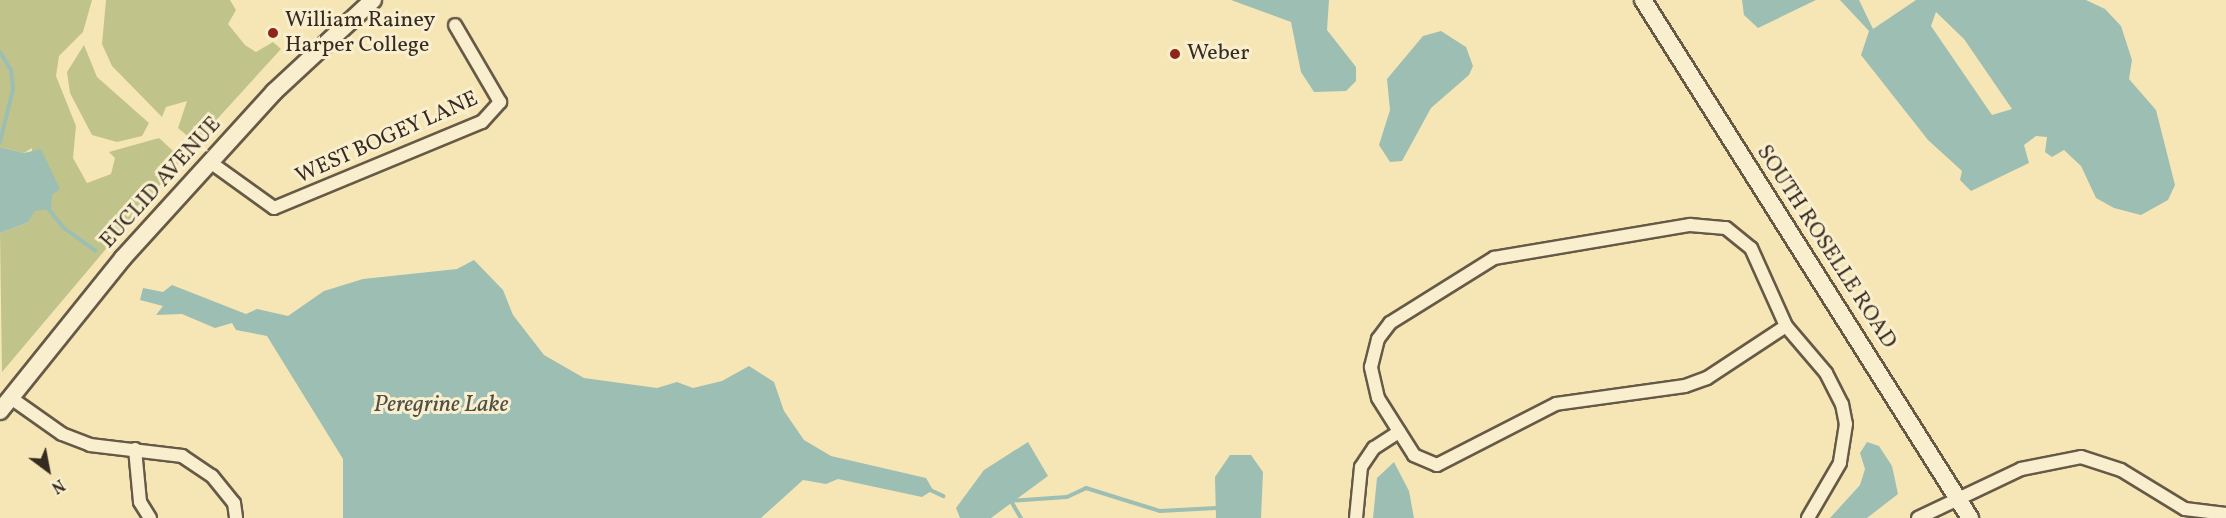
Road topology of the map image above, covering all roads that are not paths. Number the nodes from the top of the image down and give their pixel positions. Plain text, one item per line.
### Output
1 (373, 0) edge
2 (1643, 0) edge
3 (455, 25) dead end
4 (210, 162) junction
5 (1786, 326) junction
6 (11, 398) junction
7 (0, 411) edge
8 (1398, 432) junction
9 (135, 449) junction
10 (1958, 500) junction
11 (2226, 514) edge
12 (150, 518) edge
13 (236, 518) edge
14 (1356, 518) edge
15 (1809, 518) edge
16 (1918, 518) edge
17 (1970, 518) edge

1 - 4 main road, EUCLID AVENUE
2 - 10 main road, SOUTH ROSELLE ROAD
3 - 4 street, WEST BOGEY LANE
4 - 6 main road, EUCLID AVENUE
5 - 8 street
5 - 8 street
5 - 15 street
6 - 7 main road, EUCLID AVENUE
6 - 9 street
8 - 14 street
9 - 12 street
9 - 13 street
10 - 11 street
10 - 16 street
10 - 17 main road, SOUTH ROSELLE ROAD

